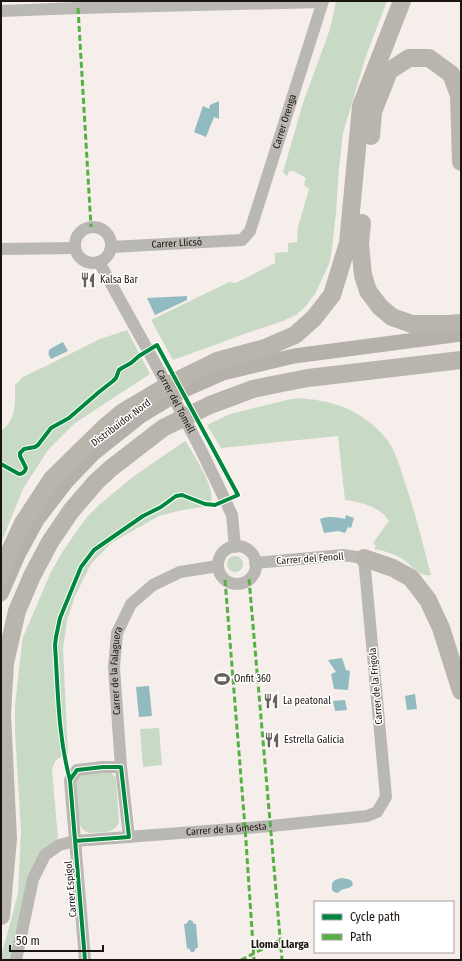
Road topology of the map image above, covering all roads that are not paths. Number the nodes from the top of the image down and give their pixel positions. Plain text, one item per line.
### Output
1 (322, 1) edge
2 (402, 1) edge
3 (1, 10) edge
4 (461, 162) edge
5 (242, 240) joint
6 (111, 247) junction
7 (75, 248) junction
8 (1, 250) edge
9 (99, 262) junction
10 (461, 323) edge
11 (461, 334) edge
12 (461, 360) edge
13 (235, 547) junction
14 (364, 558) junction
15 (255, 563) junction
16 (218, 566) junction
17 (1, 575) edge
18 (1, 594) edge
19 (461, 691) edge
20 (121, 767) junction
21 (377, 812) joint
22 (129, 837) junction
23 (75, 841) junction
24 (1, 916) edge
25 (16, 960) edge
26 (85, 960) edge

1 - 3 street
1 - 5 street, Carrer Orenga
2 - 17 highway
4 - 10 highway
5 - 6 street, Carrer Llicsó
6 - 7 street
6 - 9 street
7 - 8 street
7 - 9 street
9 - 13 street, Carrer del Tomell
11 - 18 main road, Distribuïdor Nord
12 - 24 highway
13 - 15 street
13 - 16 street
14 - 15 street, Carrer del Fenoll
14 - 19 highway
14 - 21 street, Carrer de la Frigola
15 - 16 street
16 - 20 street, Carrer de la Falaguera
20 - 22 street, Carrer de la Falaguera
20 - 23 street, Carrer Espígol
21 - 22 street, Carrer de la Ginesta
22 - 23 street, Carrer de la Ginesta
23 - 25 street, Carrer de la Ginesta
23 - 26 street, Carrer Espígol

